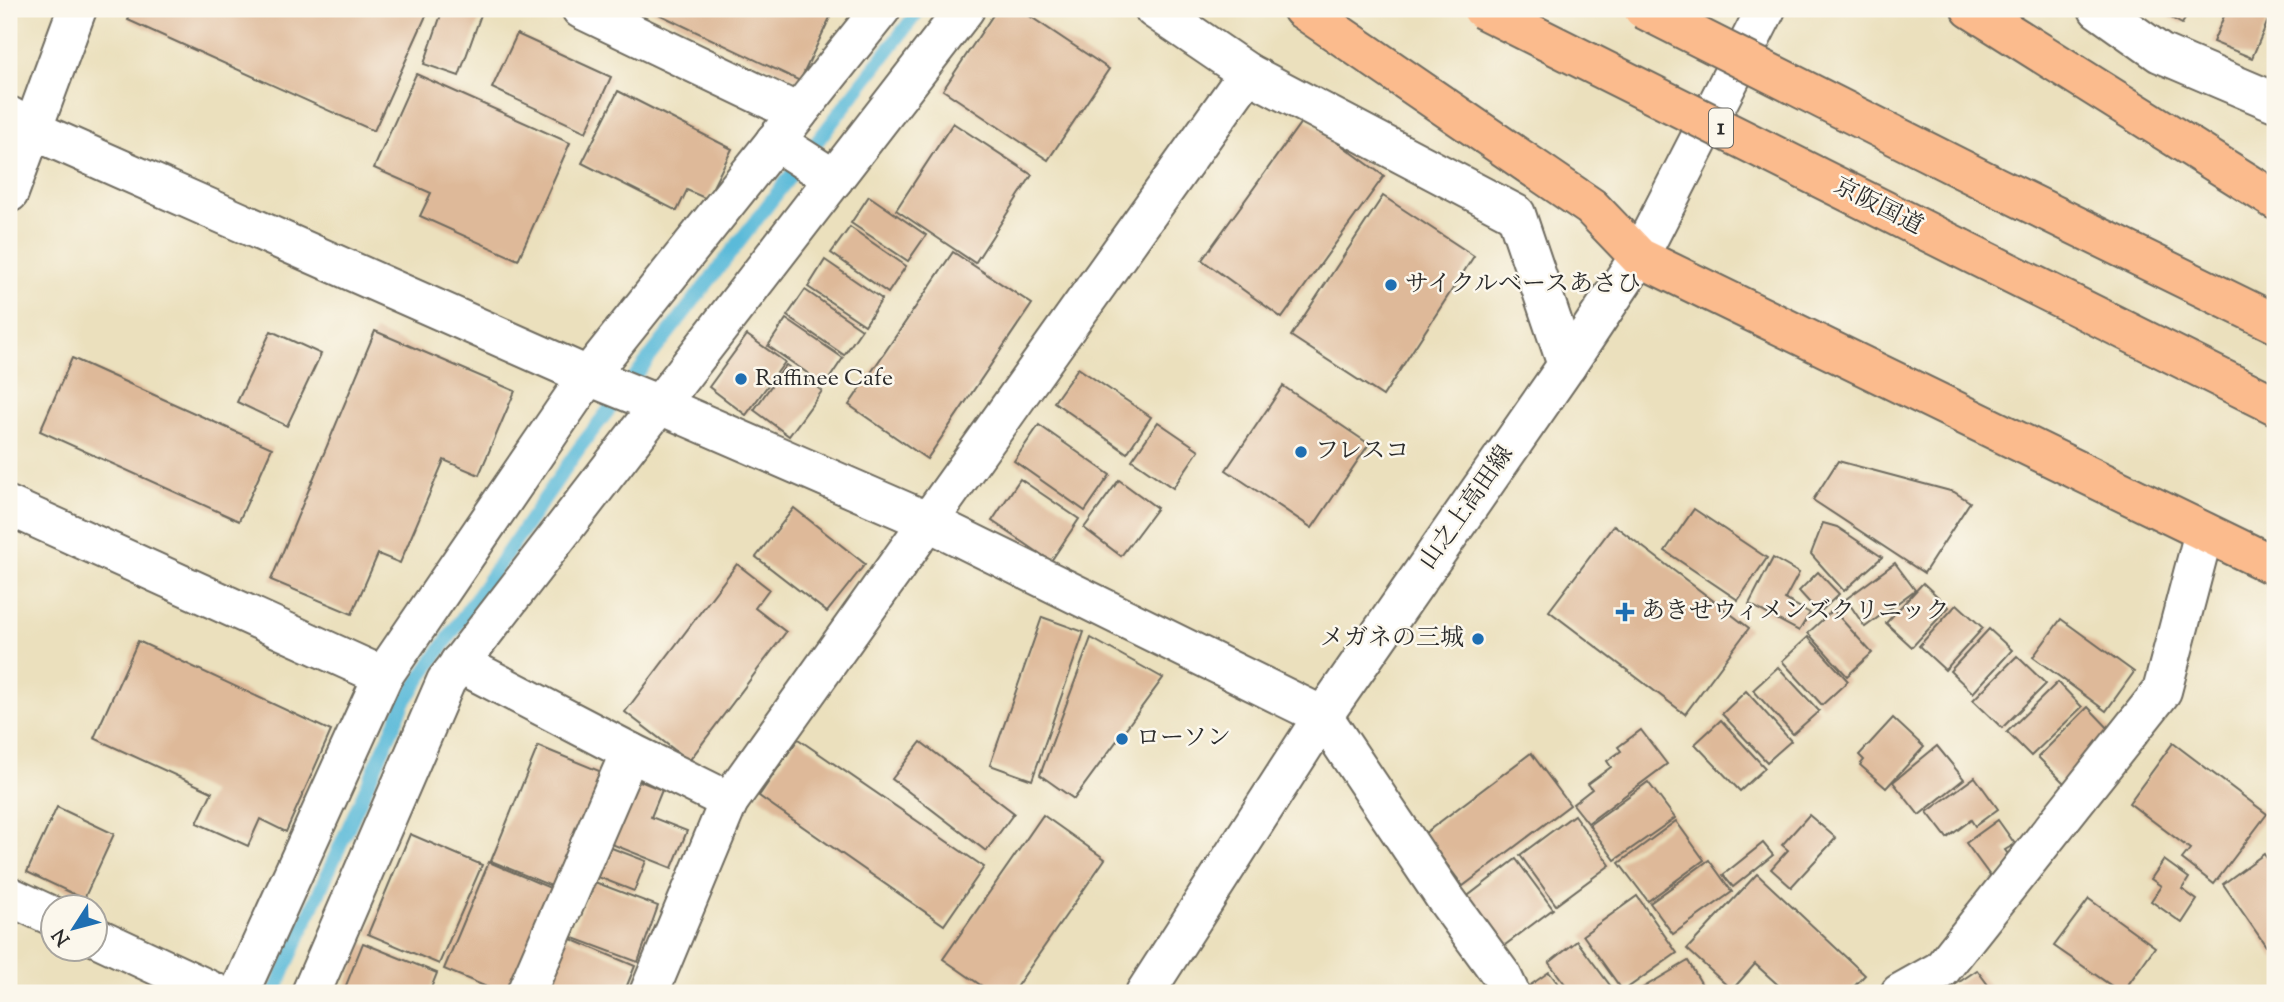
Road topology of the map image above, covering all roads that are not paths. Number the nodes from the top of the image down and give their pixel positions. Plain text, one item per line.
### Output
1 (77, 9) edge
2 (581, 9) edge
3 (881, 9) edge
4 (965, 9) edge
5 (1154, 9) edge
6 (1302, 9) edge
7 (1482, 9) edge
8 (1643, 9) edge
9 (1766, 9) edge
10 (1971, 9) edge
11 (2098, 9) edge
12 (1248, 73) junction
13 (2275, 102) edge
14 (21, 123) edge
15 (784, 132) junction
16 (832, 177) junction
17 (9, 193) edge
18 (2275, 200) edge
19 (1639, 257) junction
20 (2275, 323) edge
21 (1567, 365) junction
22 (590, 377) junction
23 (657, 403) junction
24 (2275, 405) edge
25 (9, 506) edge
26 (927, 521) junction
27 (2204, 532) junction
28 (2275, 566) edge
29 (459, 663) junction
30 (383, 676) junction
31 (1322, 716) junction
32 (630, 752) junction
33 (729, 801) junction
34 (9, 896) edge
35 (38, 909) edge
36 (108, 943) edge
37 (216, 993) edge
38 (239, 993) edge
39 (311, 993) edge
40 (526, 993) edge
41 (649, 993) edge
42 (1145, 993) edge
43 (1510, 993) edge
44 (1900, 993) edge

1 - 14 street
2 - 15 street
3 - 15 street
4 - 16 street
5 - 12 street
6 - 19 highway
7 - 24 highway, 京阪国道 / 1, bridge
8 - 20 highway, bridge
9 - 19 street, 山之上高田線
10 - 18 highway
11 - 13 street
12 - 21 street
12 - 26 street
14 - 17 street
14 - 22 street
15 - 16 street
15 - 22 street
16 - 23 street
19 - 21 street, 山之上高田線
19 - 27 highway
21 - 31 street, 山之上高田線
22 - 23 street
22 - 30 street
23 - 26 street
23 - 29 street
25 - 30 street
26 - 31 street
26 - 33 street
27 - 28 highway
27 - 44 street
29 - 32 street
29 - 39 street
30 - 38 street
31 - 42 street, 山之上高田線
31 - 43 street
32 - 33 street
32 - 40 street
33 - 41 street
34 - 35 street
36 - 37 street

